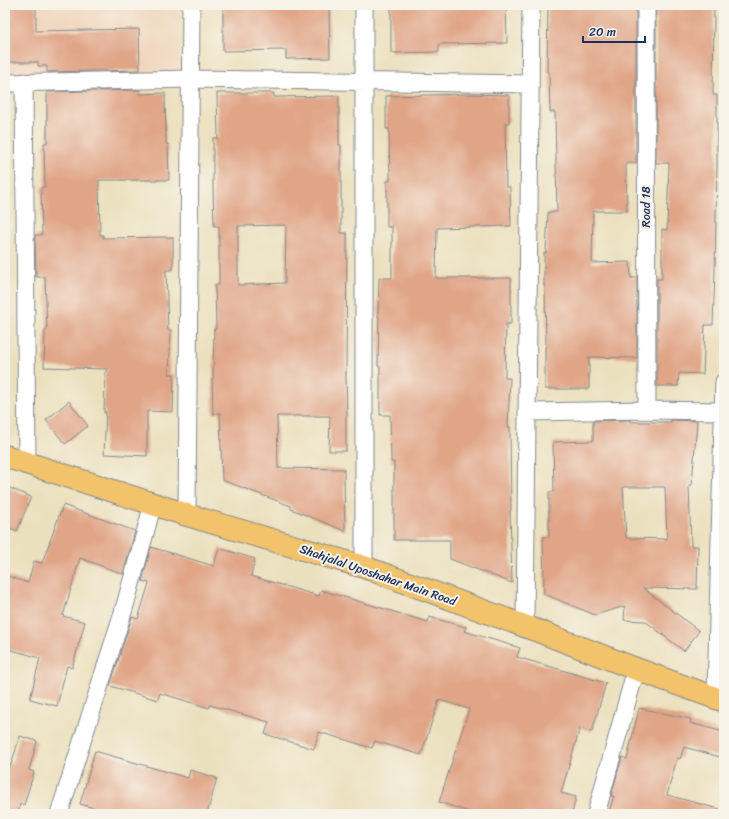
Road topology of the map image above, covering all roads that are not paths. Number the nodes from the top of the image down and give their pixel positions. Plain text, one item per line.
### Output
1 (192, 5) edge
2 (364, 5) edge
3 (531, 5) edge
4 (646, 5) edge
5 (191, 79) junction
6 (24, 82) junction
7 (364, 82) junction
8 (5, 83) edge
9 (530, 84) junction
10 (724, 382) edge
11 (647, 410) junction
12 (527, 412) junction
13 (723, 412) edge
14 (5, 456) edge
15 (27, 463) junction
16 (153, 504) junction
17 (187, 515) junction
18 (364, 568) junction
19 (525, 626) junction
20 (636, 669) junction
21 (720, 699) edge
22 (58, 814) edge
23 (596, 814) edge

1 - 5 street
2 - 7 street
3 - 9 street
4 - 11 street, Road 18
5 - 6 street
5 - 7 street
5 - 17 street
6 - 8 street
6 - 15 street
7 - 9 street
7 - 18 street
9 - 12 street
10 - 13 street
11 - 12 street
11 - 13 street
12 - 19 street
13 - 21 street
14 - 15 main road, Shahjalal Uposhahar Main Road
15 - 16 main road, Shahjalal Uposhahar Main Road
16 - 17 main road, Shahjalal Uposhahar Main Road
16 - 22 street
17 - 18 main road, Shahjalal Uposhahar Main Road
18 - 19 main road, Shahjalal Uposhahar Main Road
19 - 20 main road, Shahjalal Uposhahar Main Road
20 - 21 main road, Shahjalal Uposhahar Main Road
20 - 23 street

